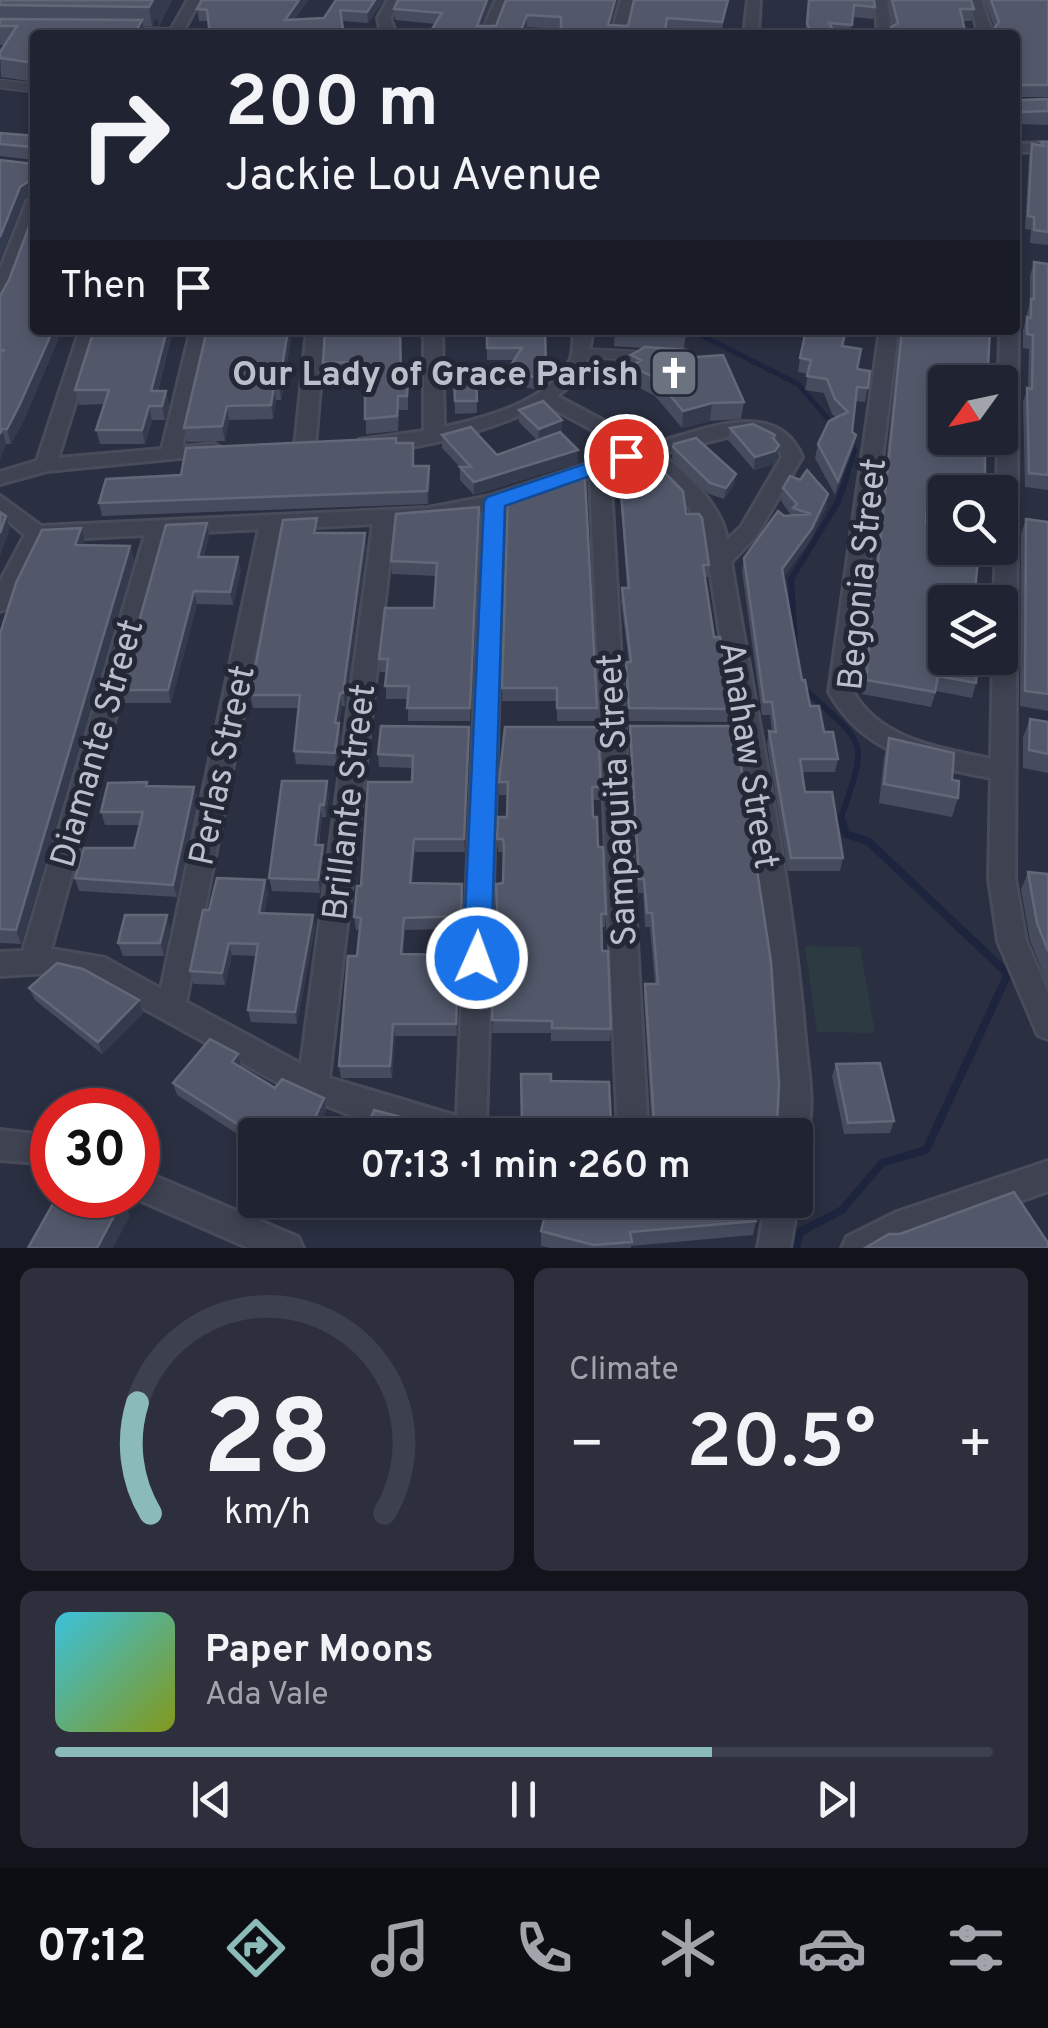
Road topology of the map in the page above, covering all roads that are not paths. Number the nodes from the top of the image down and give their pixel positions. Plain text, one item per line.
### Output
1 (194, 0) edge
2 (394, 0) edge
3 (502, 0) edge
4 (627, 0) edge
5 (754, 0) edge
6 (881, 0) edge
7 (975, 0) edge
8 (177, 30) edge
9 (387, 30) dead end
10 (488, 30) edge
11 (619, 30) edge
12 (751, 30) edge
13 (884, 30) edge
14 (984, 30) edge
15 (0, 84) edge
16 (30, 87) edge
17 (1048, 147) edge
18 (1020, 148) edge
19 (30, 214) edge
20 (2, 281) edge
21 (87, 335) edge
22 (199, 335) edge
23 (316, 335) edge
24 (433, 335) edge
25 (583, 335) edge
26 (888, 335) edge
27 (1008, 335) edge
28 (583, 352) junction
29 (659, 357) edge
30 (545, 397) junction
31 (434, 436) junction
32 (229, 450) edge
33 (647, 451) junction
34 (172, 452) junction
35 (46, 465) junction
36 (600, 465) junction
37 (1007, 475) edge
38 (0, 478) edge
39 (0, 502) edge
40 (494, 502) junction
41 (384, 518) junction
42 (270, 522) junction
43 (1018, 522) edge
44 (1035, 524) edge
45 (158, 526) junction
46 (36, 532) junction
47 (721, 559) junction
48 (1006, 565) edge
49 (0, 603) edge
50 (1004, 771) junction
51 (34, 960) junction
52 (0, 964) edge
53 (171, 1007) junction
54 (1048, 1026) edge
55 (313, 1086) junction
56 (412, 1118) edge
57 (473, 1118) edge
58 (631, 1118) edge
59 (793, 1118) edge
60 (0, 1144) edge
61 (30, 1147) edge
62 (1048, 1176) edge
63 (160, 1193) edge
64 (779, 1218) edge
65 (287, 1248) edge
66 (774, 1248) edge
67 (858, 1248) edge

1 - 8 street
2 - 9 street
3 - 10 street
4 - 11 street
5 - 12 street
6 - 13 street
7 - 14 street
15 - 16 lane
17 - 18 street
19 - 20 street
21 - 35 street
22 - 34 street
23 - 31 street
24 - 31 street
25 - 28 street
26 - 50 street, Begonia Street
27 - 37 street
28 - 29 lane
28 - 30 street
30 - 31 street
30 - 33 street, Anahaw Street
32 - 34 street
33 - 36 street
33 - 47 street, Anahaw Street
33 - 47 street
34 - 35 street
35 - 38 street
36 - 40 street
36 - 58 street, Sampaguita Street
39 - 46 street
40 - 41 street
40 - 57 street
41 - 42 street
41 - 55 street, Brillante Street
42 - 45 street
42 - 53 street, Perlas Street
43 - 44 street
45 - 46 street
45 - 51 street, Diamante Street
46 - 49 street
47 - 59 street, Anahaw Street
48 - 50 street
50 - 54 street
51 - 52 street
51 - 53 street
53 - 55 street
55 - 56 street
60 - 61 street
62 - 67 street
63 - 65 street
64 - 66 street

